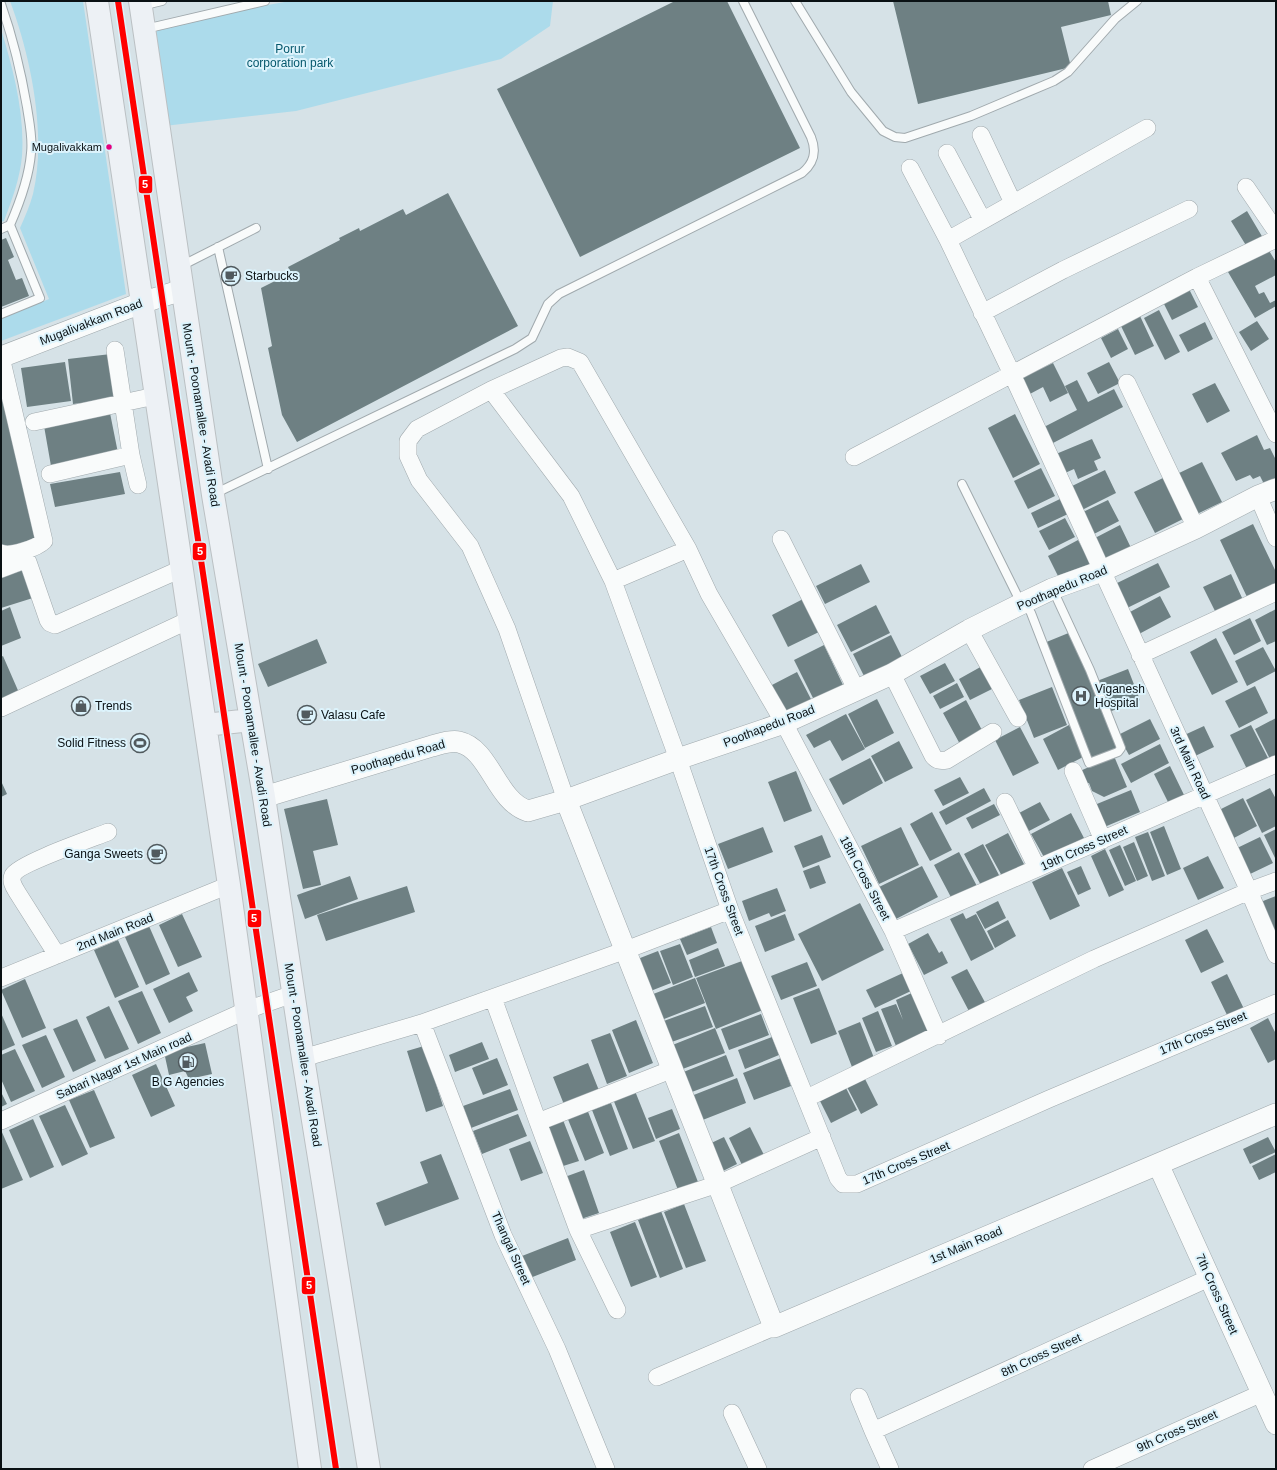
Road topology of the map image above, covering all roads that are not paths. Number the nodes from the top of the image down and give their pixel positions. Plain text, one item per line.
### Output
1 (97, 1) edge
2 (162, 1) edge
3 (265, 1) edge
4 (743, 1) edge
5 (795, 1) edge
6 (1137, 1) edge
7 (140, 3) edge
8 (1, 4) edge
9 (144, 29) junction
10 (1147, 128) dead end
11 (981, 135) dead end
12 (947, 153) dead end
13 (910, 168) dead end
14 (1246, 187) dead end
15 (1013, 203) junction
16 (1189, 209) dead end
17 (982, 220) junction
18 (10, 225) junction
19 (256, 228) dead end
20 (1, 229) edge
21 (1276, 231) edge
22 (1276, 239) edge
23 (948, 240) junction
24 (218, 247) junction
25 (180, 266) junction
26 (1197, 277) junction
27 (182, 290) junction
28 (141, 303) junction
29 (982, 313) junction
30 (1, 314) edge
31 (115, 350) dead end
32 (2, 366) edge
33 (1012, 374) junction
34 (1127, 383) dead end
35 (491, 390) junction
36 (155, 396) junction
37 (123, 403) junction
38 (34, 422) dead end
39 (1276, 434) edge
40 (131, 455) junction
41 (854, 457) dead end
42 (268, 469) junction
43 (50, 474) dead end
44 (962, 484) dead end
45 (138, 485) dead end
46 (1267, 493) edge
47 (213, 495) junction
48 (1196, 528) junction
49 (1276, 538) edge
50 (781, 539) dead end
51 (688, 549) junction
52 (1, 553) edge
53 (1, 569) edge
54 (181, 569) junction
55 (1102, 571) junction
56 (613, 581) junction
57 (1052, 590) junction
58 (1276, 592) edge
59 (1023, 603) junction
60 (189, 620) junction
61 (969, 630) junction
62 (1140, 655) junction
63 (892, 674) junction
64 (857, 691) junction
65 (1, 708) edge
66 (1018, 718) dead end
67 (251, 720) junction
68 (784, 723) junction
69 (205, 726) junction
70 (993, 732) dead end
71 (678, 759) junction
72 (1276, 764) edge
73 (1073, 771) dead end
74 (1205, 795) junction
75 (264, 797) junction
76 (566, 800) junction
77 (1005, 802) dead end
78 (108, 832) dead end
79 (1103, 840) junction
80 (1037, 868) junction
81 (1276, 881) edge
82 (229, 885) junction
83 (1249, 891) junction
84 (730, 910) junction
85 (893, 931) junction
86 (626, 950) junction
87 (57, 955) junction
88 (1276, 955) edge
89 (1, 978) edge
90 (293, 994) junction
91 (494, 998) junction
92 (1276, 1003) edge
93 (247, 1010) junction
94 (422, 1023) junction
95 (939, 1036) junction
96 (303, 1058) junction
97 (673, 1069) junction
98 (807, 1098) junction
99 (1276, 1114) edge
100 (1, 1121) edge
101 (538, 1122) junction
102 (822, 1137) junction
103 (1158, 1164) junction
104 (718, 1184) junction
105 (578, 1230) junction
106 (1209, 1278) junction
107 (616, 1310) dead end
108 (774, 1327) junction
109 (657, 1377) dead end
110 (1262, 1393) junction
111 (859, 1397) dead end
112 (732, 1413) dead end
113 (1276, 1424) edge
114 (872, 1431) junction
115 (310, 1469) edge
116 (369, 1469) edge
117 (606, 1469) edge
118 (758, 1469) edge
119 (890, 1469) edge
120 (1092, 1469) edge

1 - 28 main road
2 - 7 lane
3 - 9 lane
4 - 42 lane
5 - 6 lane
7 - 9 main road, Mount - Poonamallee - Avadi Road
8 - 18 lane
9 - 25 main road, Mount - Poonamallee - Avadi Road
10 - 15 street
11 - 15 street
12 - 17 street
13 - 23 street, 3rd Main Road
14 - 21 street
15 - 17 street
16 - 29 street
17 - 23 street
18 - 20 lane
18 - 30 lane
19 - 24 lane
22 - 26 street
23 - 29 street, 3rd Main Road
24 - 25 lane
24 - 42 lane
25 - 27 main road, Mount - Poonamallee - Avadi Road
26 - 33 street
26 - 39 street
27 - 28 street, Mugalivakkam Road
27 - 47 main road, Mount - Poonamallee - Avadi Road
28 - 32 street, Mugalivakkam Road
28 - 36 main road
29 - 33 street, 3rd Main Road
31 - 37 street
32 - 52 street
33 - 41 street
33 - 55 street, 3rd Main Road
34 - 48 street
35 - 51 street, 18th Cross Street
35 - 56 street, 17th Cross Street
35 - 76 street, 18th Cross Street
36 - 37 street
36 - 54 main road
37 - 38 street
37 - 40 street
40 - 43 street
40 - 45 street
42 - 47 lane
44 - 59 lane
46 - 48 street, Poothapedu Road
46 - 49 street
47 - 67 main road, Mount - Poonamallee - Avadi Road
48 - 55 street, Poothapedu Road
50 - 64 street
51 - 56 street
51 - 68 street, 18th Cross Street
53 - 54 street
54 - 60 main road
55 - 57 street, Poothapedu Road
55 - 62 street, 3rd Main Road
56 - 71 street, 17th Cross Street
57 - 59 street, Poothapedu Road
57 - 59 lane
58 - 62 street
59 - 61 street, Poothapedu Road
60 - 65 street
60 - 69 main road
61 - 63 street, Poothapedu Road
61 - 66 street
62 - 74 street, 3rd Main Road
63 - 64 street, Poothapedu Road
63 - 70 street
64 - 68 street, Poothapedu Road
67 - 69 main road
67 - 75 main road, Mount - Poonamallee - Avadi Road
68 - 71 street, Poothapedu Road
68 - 85 street, 18th Cross Street
69 - 82 main road
71 - 76 street, Poothapedu Road
71 - 84 street, 17th Cross Street
72 - 74 street, 19th Cross Street
73 - 79 street
74 - 79 street, 19th Cross Street
74 - 83 street, 3rd Main Road
75 - 76 street, Poothapedu Road
75 - 90 main road, Mount - Poonamallee - Avadi Road
76 - 86 street
77 - 80 street
78 - 87 street
79 - 80 street, 19th Cross Street
80 - 85 street, 19th Cross Street
81 - 83 street
82 - 87 street, 2nd Main Road
82 - 93 main road
83 - 88 street, 3rd Main Road
83 - 95 street
84 - 86 street
84 - 98 street, 17th Cross Street
85 - 95 street, 18th Cross Street
86 - 91 street
86 - 97 street
87 - 89 street, 2nd Main Road
90 - 93 street, Sabari Nagar 1st Main road
90 - 96 main road, Mount - Poonamallee - Avadi Road
91 - 94 street
91 - 101 street
92 - 102 street, 17th Cross Street
93 - 100 street, Sabari Nagar 1st Main road
93 - 115 main road
94 - 96 street
94 - 117 street, Thangal Street
95 - 98 street
96 - 116 main road, Mount - Poonamallee - Avadi Road
97 - 101 street
97 - 104 street
98 - 102 street, 17th Cross Street
99 - 103 street, 1st Main Road
101 - 105 street
102 - 104 street
103 - 106 street, 7th Cross Street
103 - 108 street, 1st Main Road
104 - 105 street
104 - 108 street
105 - 107 street
106 - 110 street, 7th Cross Street
106 - 114 street, 8th Cross Street
108 - 109 street, 1st Main Road
110 - 113 street, 7th Cross Street
110 - 120 street, 9th Cross Street
111 - 114 street
112 - 118 street
114 - 119 street

